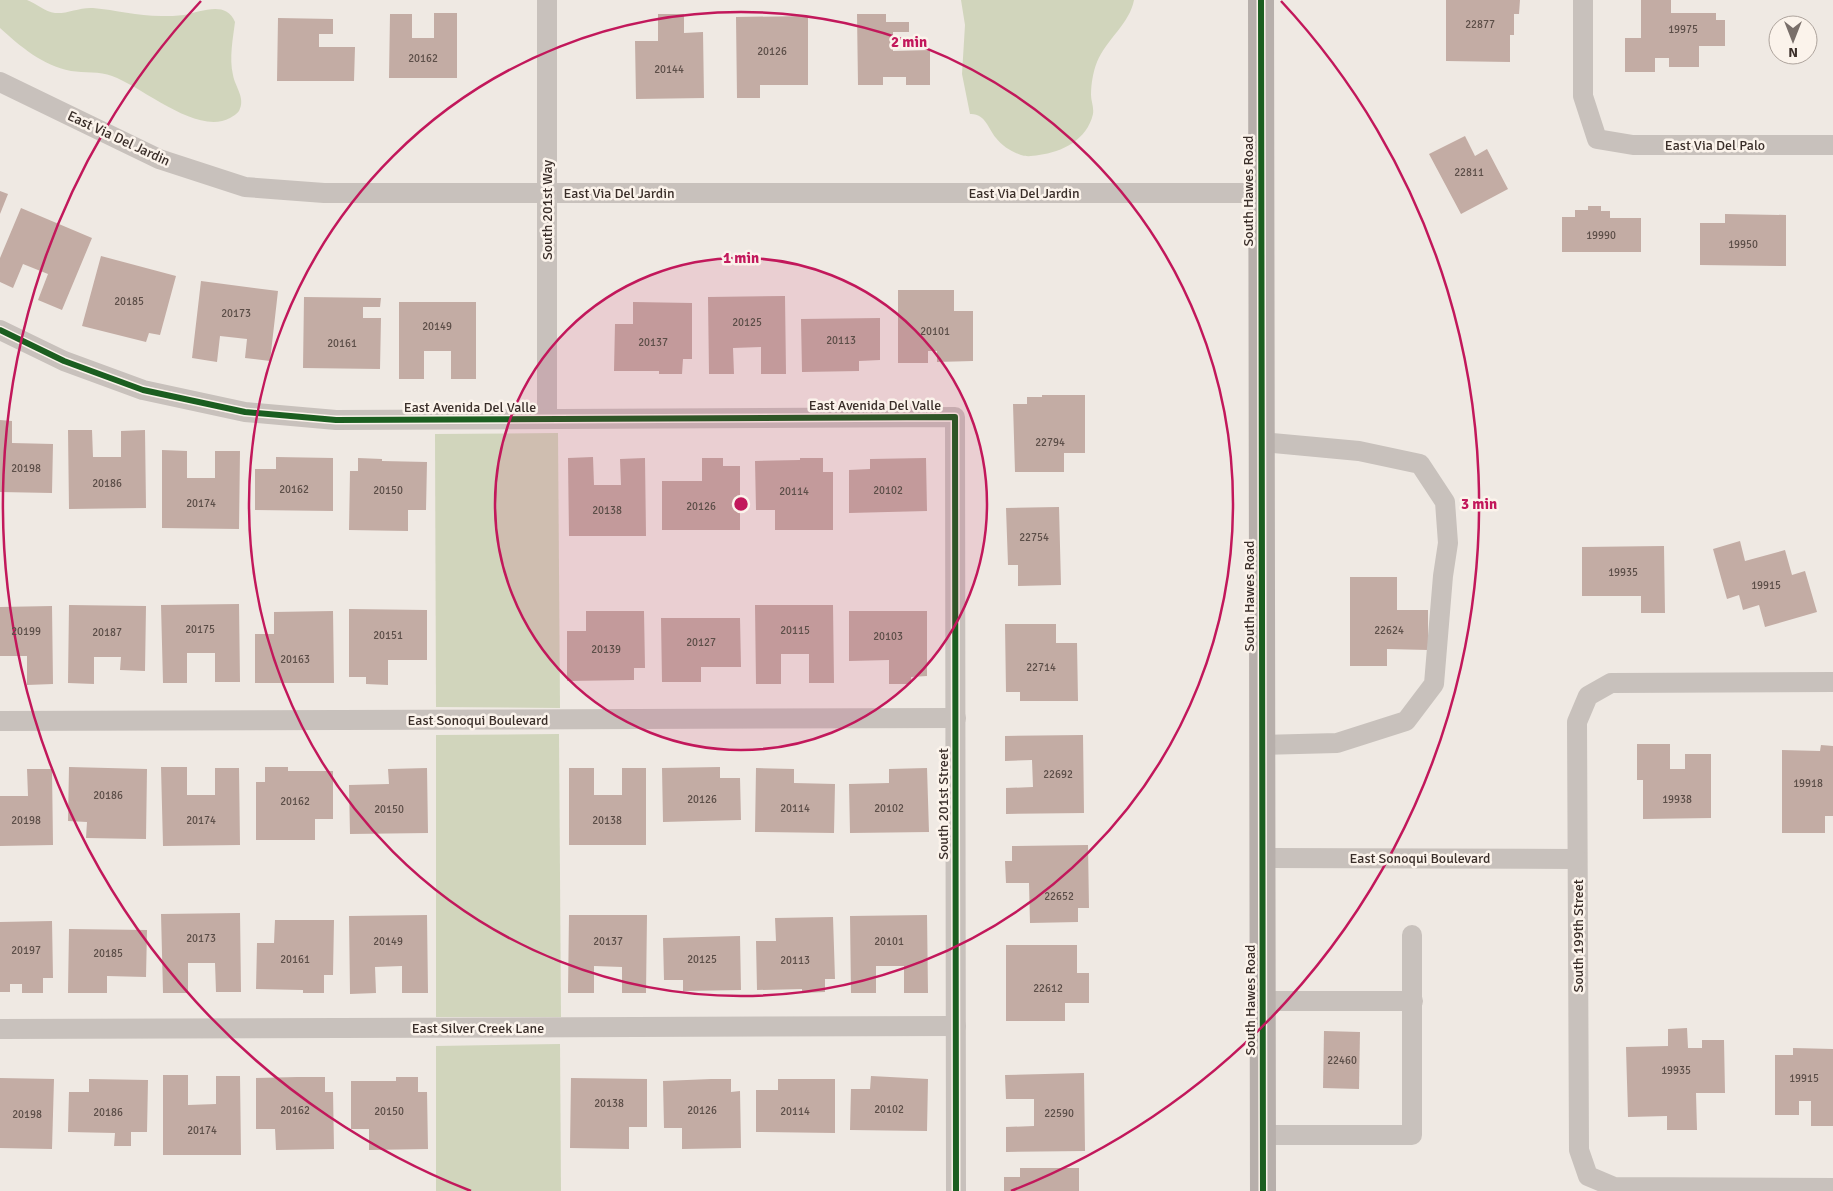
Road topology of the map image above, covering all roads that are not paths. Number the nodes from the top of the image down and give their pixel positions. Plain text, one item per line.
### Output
1 (547, 0) edge
2 (1261, 0) edge
3 (1583, 0) edge
4 (0, 82) edge
5 (1833, 145) edge
6 (547, 193) junction
7 (1261, 193) junction
8 (0, 330) edge
9 (956, 417) joint
10 (547, 419) junction
11 (1262, 442) junction
12 (1833, 682) edge
13 (956, 718) junction
14 (0, 721) edge
15 (1262, 746) junction
16 (1263, 858) junction
17 (1577, 859) junction
18 (1412, 935) dead end
19 (1262, 1001) junction
20 (1413, 1001) junction
21 (956, 1026) junction
22 (0, 1029) edge
23 (1263, 1135) junction
24 (1831, 1189) edge
25 (956, 1191) edge
26 (1263, 1191) edge

1 - 6 street, South 201st Way
2 - 7 main road, South Hawes Road
3 - 5 street, East Via Del Palo
4 - 6 street, East Via Del Jardin
6 - 7 street, East Via Del Jardin
6 - 10 street, South 201st Way
7 - 11 main road, South Hawes Road
8 - 10 street, East Avenida Del Valle
9 - 10 street, East Avenida Del Valle
9 - 13 street, South 201st Street
11 - 15 main road, South Hawes Road
11 - 15 street
12 - 17 street, South 199th Street
13 - 14 street, East Sonoqui Boulevard
13 - 21 street, South 201st Street
15 - 16 main road, South Hawes Road
16 - 17 street, East Sonoqui Boulevard
16 - 19 main road, South Hawes Road
17 - 24 street, South 199th Street
18 - 20 street
19 - 20 street
19 - 23 main road, South Hawes Road
20 - 23 street
21 - 22 street, East Silver Creek Lane
21 - 25 street, South 201st Street
23 - 26 main road, South Hawes Road

